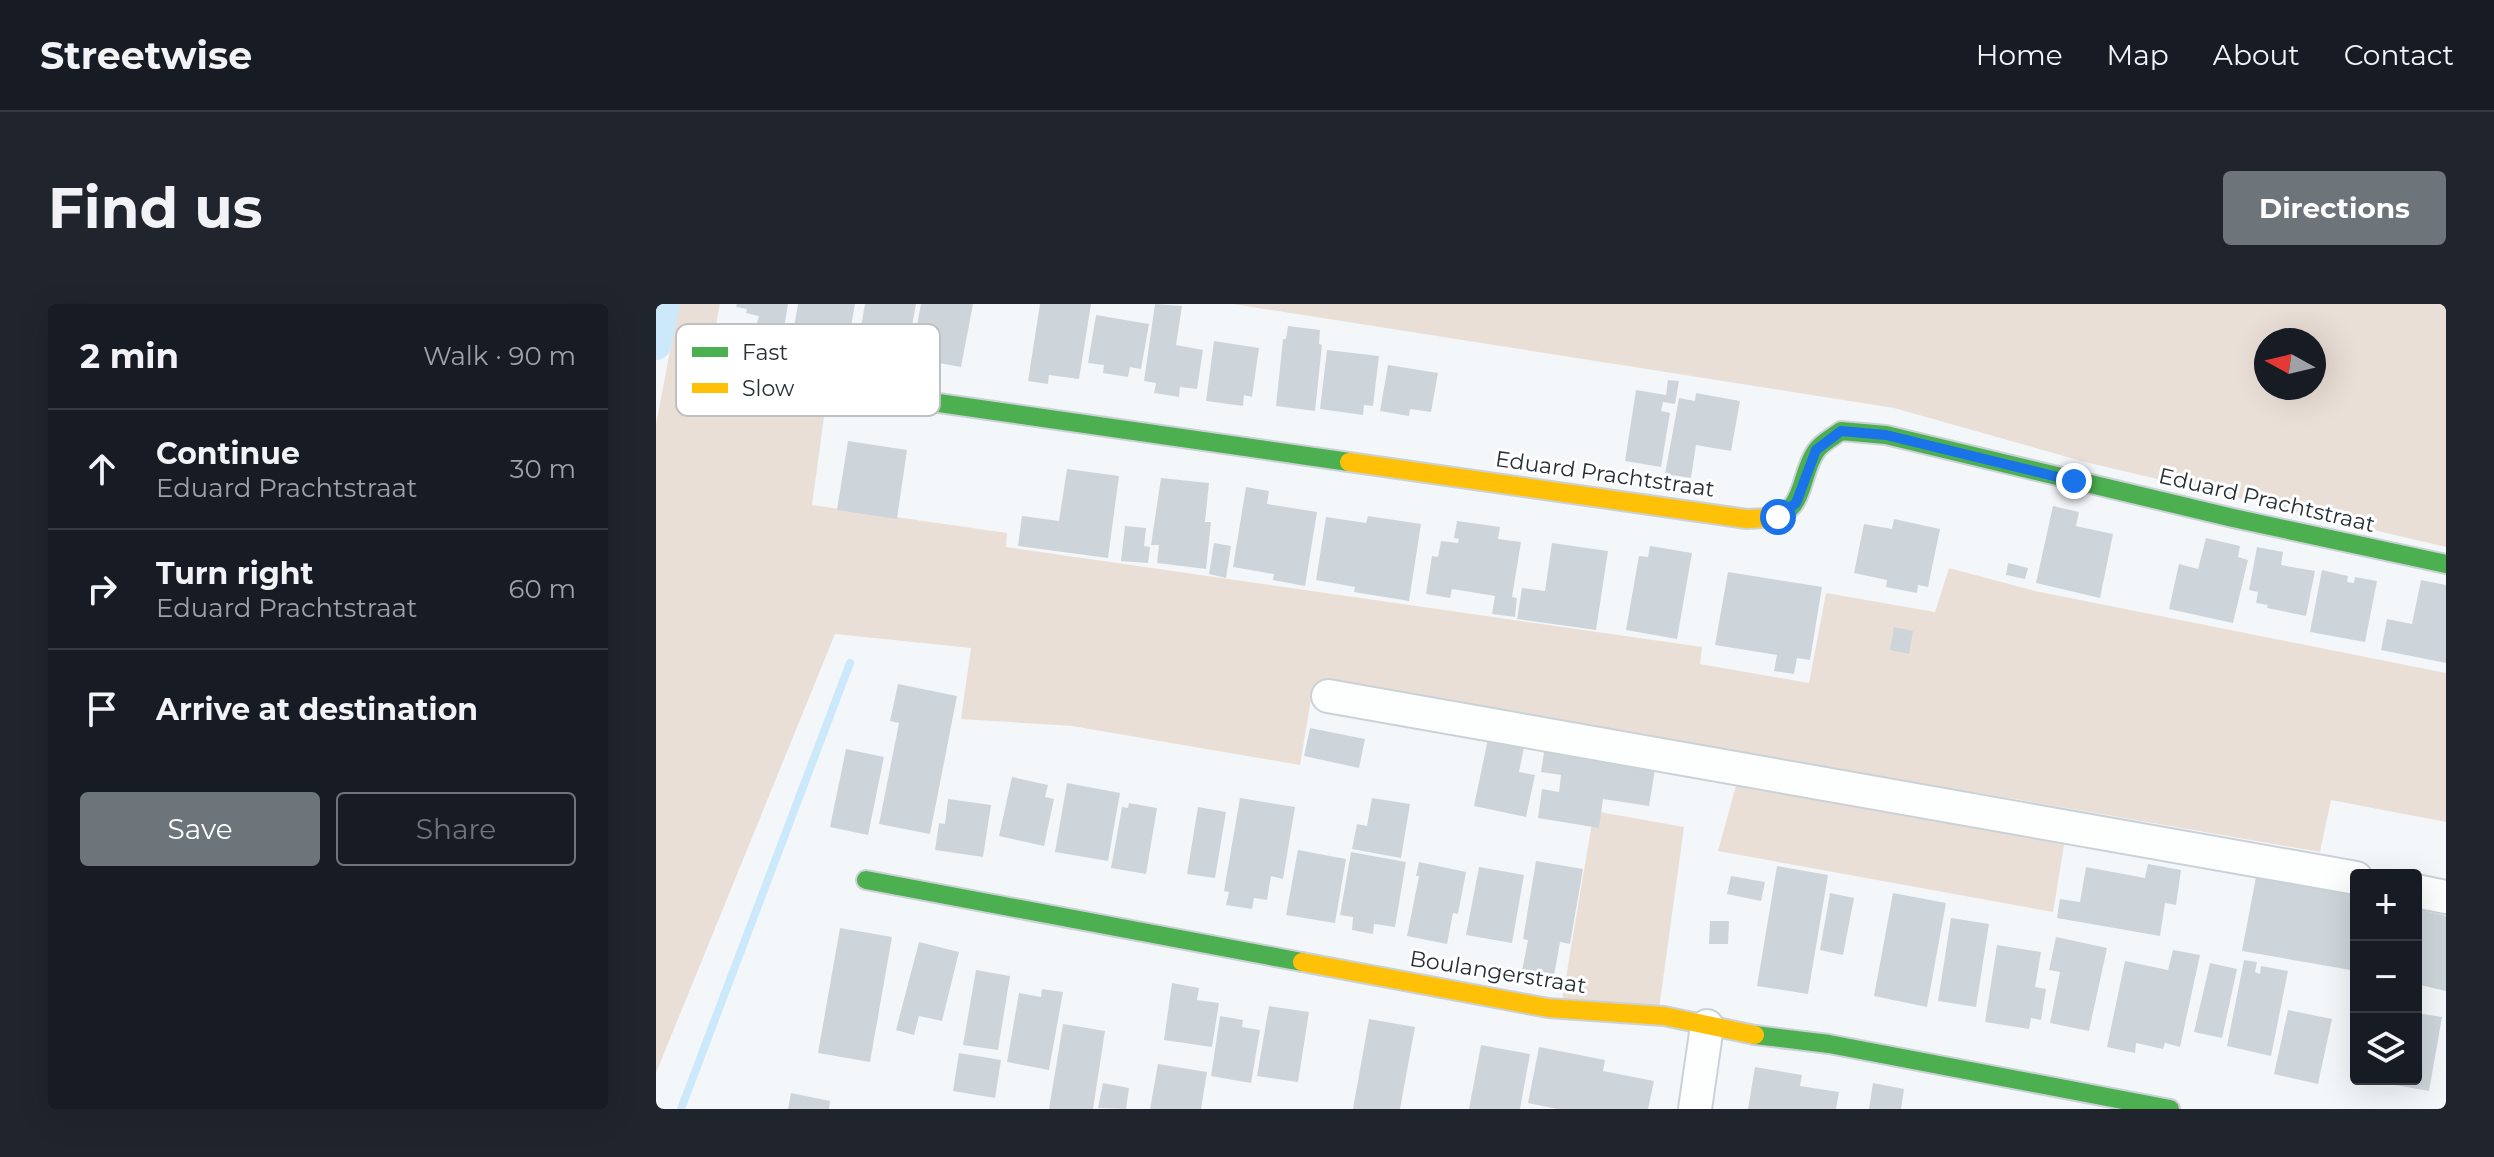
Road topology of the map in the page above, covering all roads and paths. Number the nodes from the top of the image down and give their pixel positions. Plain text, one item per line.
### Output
1 (940, 403) edge
2 (2446, 564) edge
3 (1328, 696) dead end
4 (2350, 877) edge
5 (866, 880) dead end
6 (2422, 892) edge
7 (2446, 897) edge
8 (1707, 1026) junction
9 (1695, 1109) edge
10 (2170, 1109) edge

1 - 2 street, Eduard Prachtstraat
3 - 4 street
5 - 8 street, Boulangerstraat
6 - 7 street
8 - 9 street
8 - 10 street, Boulangerstraat

